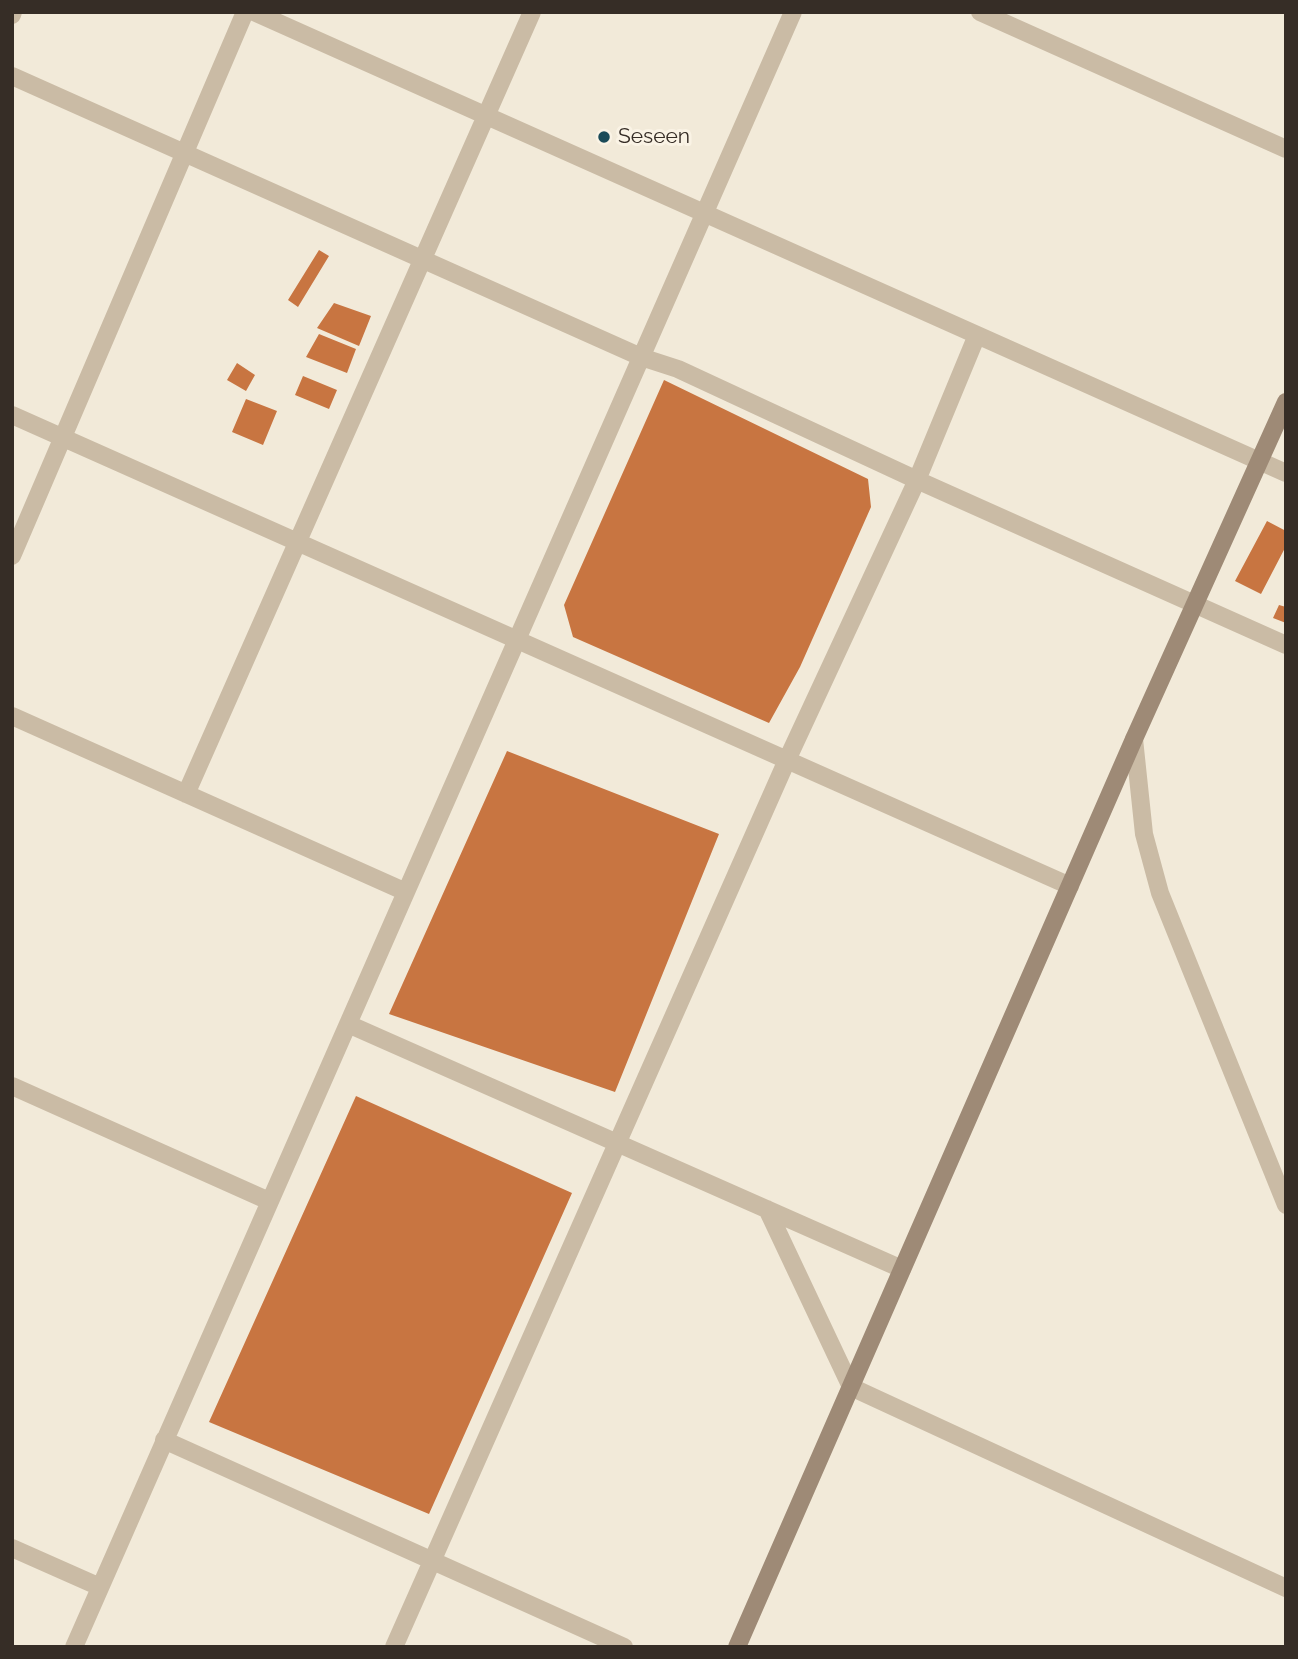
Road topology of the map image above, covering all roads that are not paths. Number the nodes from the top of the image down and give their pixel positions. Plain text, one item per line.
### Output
1 (245, 12) edge
2 (254, 12) edge
3 (532, 12) edge
4 (793, 12) edge
5 (980, 12) edge
6 (12, 76) edge
7 (486, 116) junction
8 (1286, 149) edge
9 (185, 153) junction
10 (704, 214) junction
11 (422, 259) junction
12 (977, 335) junction
13 (641, 357) junction
14 (1286, 402) edge
15 (12, 415) edge
16 (63, 438) junction
17 (1259, 461) junction
18 (1286, 473) edge
19 (917, 480) junction
20 (298, 542) junction
21 (12, 556) edge
22 (1195, 604) junction
23 (517, 640) junction
24 (1286, 645) edge
25 (12, 716) edge
26 (1134, 739) junction
27 (787, 760) junction
28 (186, 794) junction
29 (1070, 886) junction
30 (406, 892) junction
31 (348, 1024) junction
32 (12, 1086) edge
33 (616, 1143) junction
34 (269, 1201) junction
35 (1286, 1205) edge
36 (767, 1209) junction
37 (902, 1269) junction
38 (851, 1387) junction
39 (164, 1440) junction
40 (12, 1548) edge
41 (432, 1561) junction
42 (100, 1587) junction
43 (1286, 1588) edge
44 (74, 1647) edge
45 (394, 1647) edge
46 (624, 1647) edge
47 (737, 1647) edge

1 - 9 street
2 - 7 street
3 - 7 street
4 - 10 street
5 - 8 street
6 - 9 street
7 - 10 street
7 - 11 street
9 - 11 street
9 - 16 street
10 - 12 street
10 - 13 street
11 - 13 street
11 - 20 street
12 - 17 street
12 - 19 street
13 - 19 street
13 - 23 street
14 - 17 street
15 - 16 street
16 - 20 street
16 - 21 street
17 - 18 street
17 - 22 street
19 - 22 street
19 - 27 street
20 - 23 street
20 - 28 street
22 - 24 street
22 - 26 street
23 - 27 street
23 - 30 street
25 - 28 street
26 - 29 street
26 - 35 street
27 - 29 street
27 - 33 street
28 - 30 street
29 - 37 street
30 - 31 street
31 - 33 street
31 - 34 street
32 - 34 street
33 - 36 street
33 - 41 street
34 - 39 street
36 - 37 street
36 - 38 street
37 - 38 street
38 - 43 street
38 - 47 street
39 - 41 street
39 - 42 street
40 - 42 street
41 - 45 street
41 - 46 street
42 - 44 street

